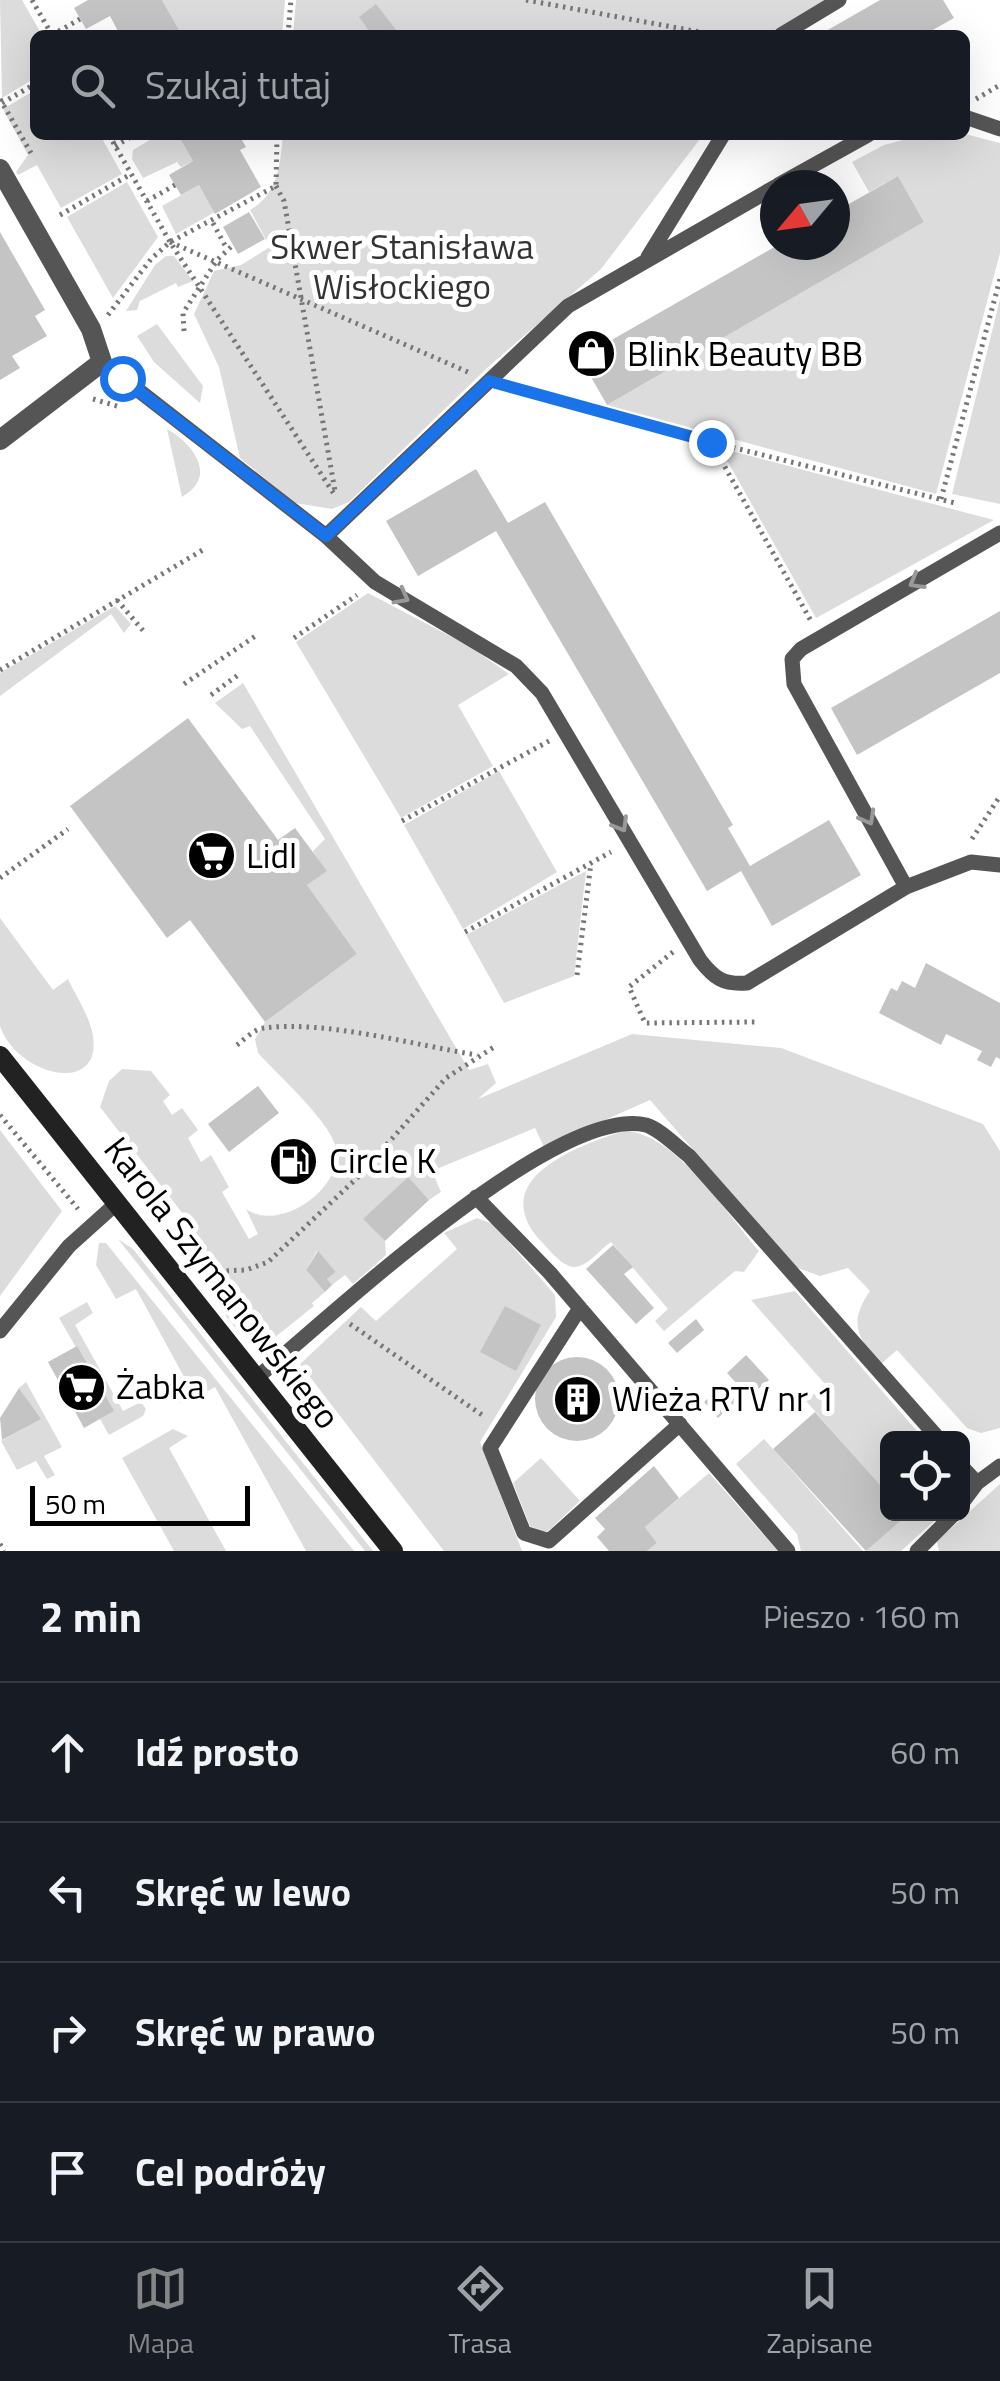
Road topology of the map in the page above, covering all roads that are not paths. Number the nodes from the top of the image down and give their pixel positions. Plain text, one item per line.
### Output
1 (839, 0) edge
2 (789, 30) edge
3 (970, 119) edge
4 (1000, 129) edge
5 (720, 140) edge
6 (859, 140) edge
7 (0, 170) edge
8 (806, 170) edge
9 (760, 196) edge
10 (646, 261) junction
11 (102, 362) junction
12 (0, 440) edge
13 (1000, 533) edge
14 (326, 536) junction
15 (1000, 864) edge
16 (906, 887) junction
17 (0, 1056) edge
18 (476, 1196) junction
19 (118, 1202) junction
20 (580, 1308) junction
21 (0, 1332) edge
22 (256, 1379) junction
23 (680, 1424) junction
24 (932, 1431) edge
25 (1000, 1466) edge
26 (970, 1476) edge
27 (977, 1484) junction
28 (970, 1492) edge
29 (947, 1521) edge
30 (393, 1551) edge
31 (788, 1551) edge
32 (917, 1551) edge

1 - 2 lane
3 - 4 lane
5 - 10 lane
6 - 8 lane
7 - 11 street
9 - 10 lane
10 - 14 lane
11 - 12 street
11 - 14 lane
13 -> 16 lane
14 -> 16 lane
15 - 16 lane
17 - 19 street, Karola Szymanowskiego
18 - 20 lane
18 - 22 lane
18 - 24 lane
19 - 21 lane
19 - 22 street, Karola Szymanowskiego
20 - 23 lane
20 - 23 lane
22 - 30 street, Karola Szymanowskiego
23 - 31 lane
25 - 27 lane
26 - 27 lane
27 - 28 lane
29 - 32 lane

